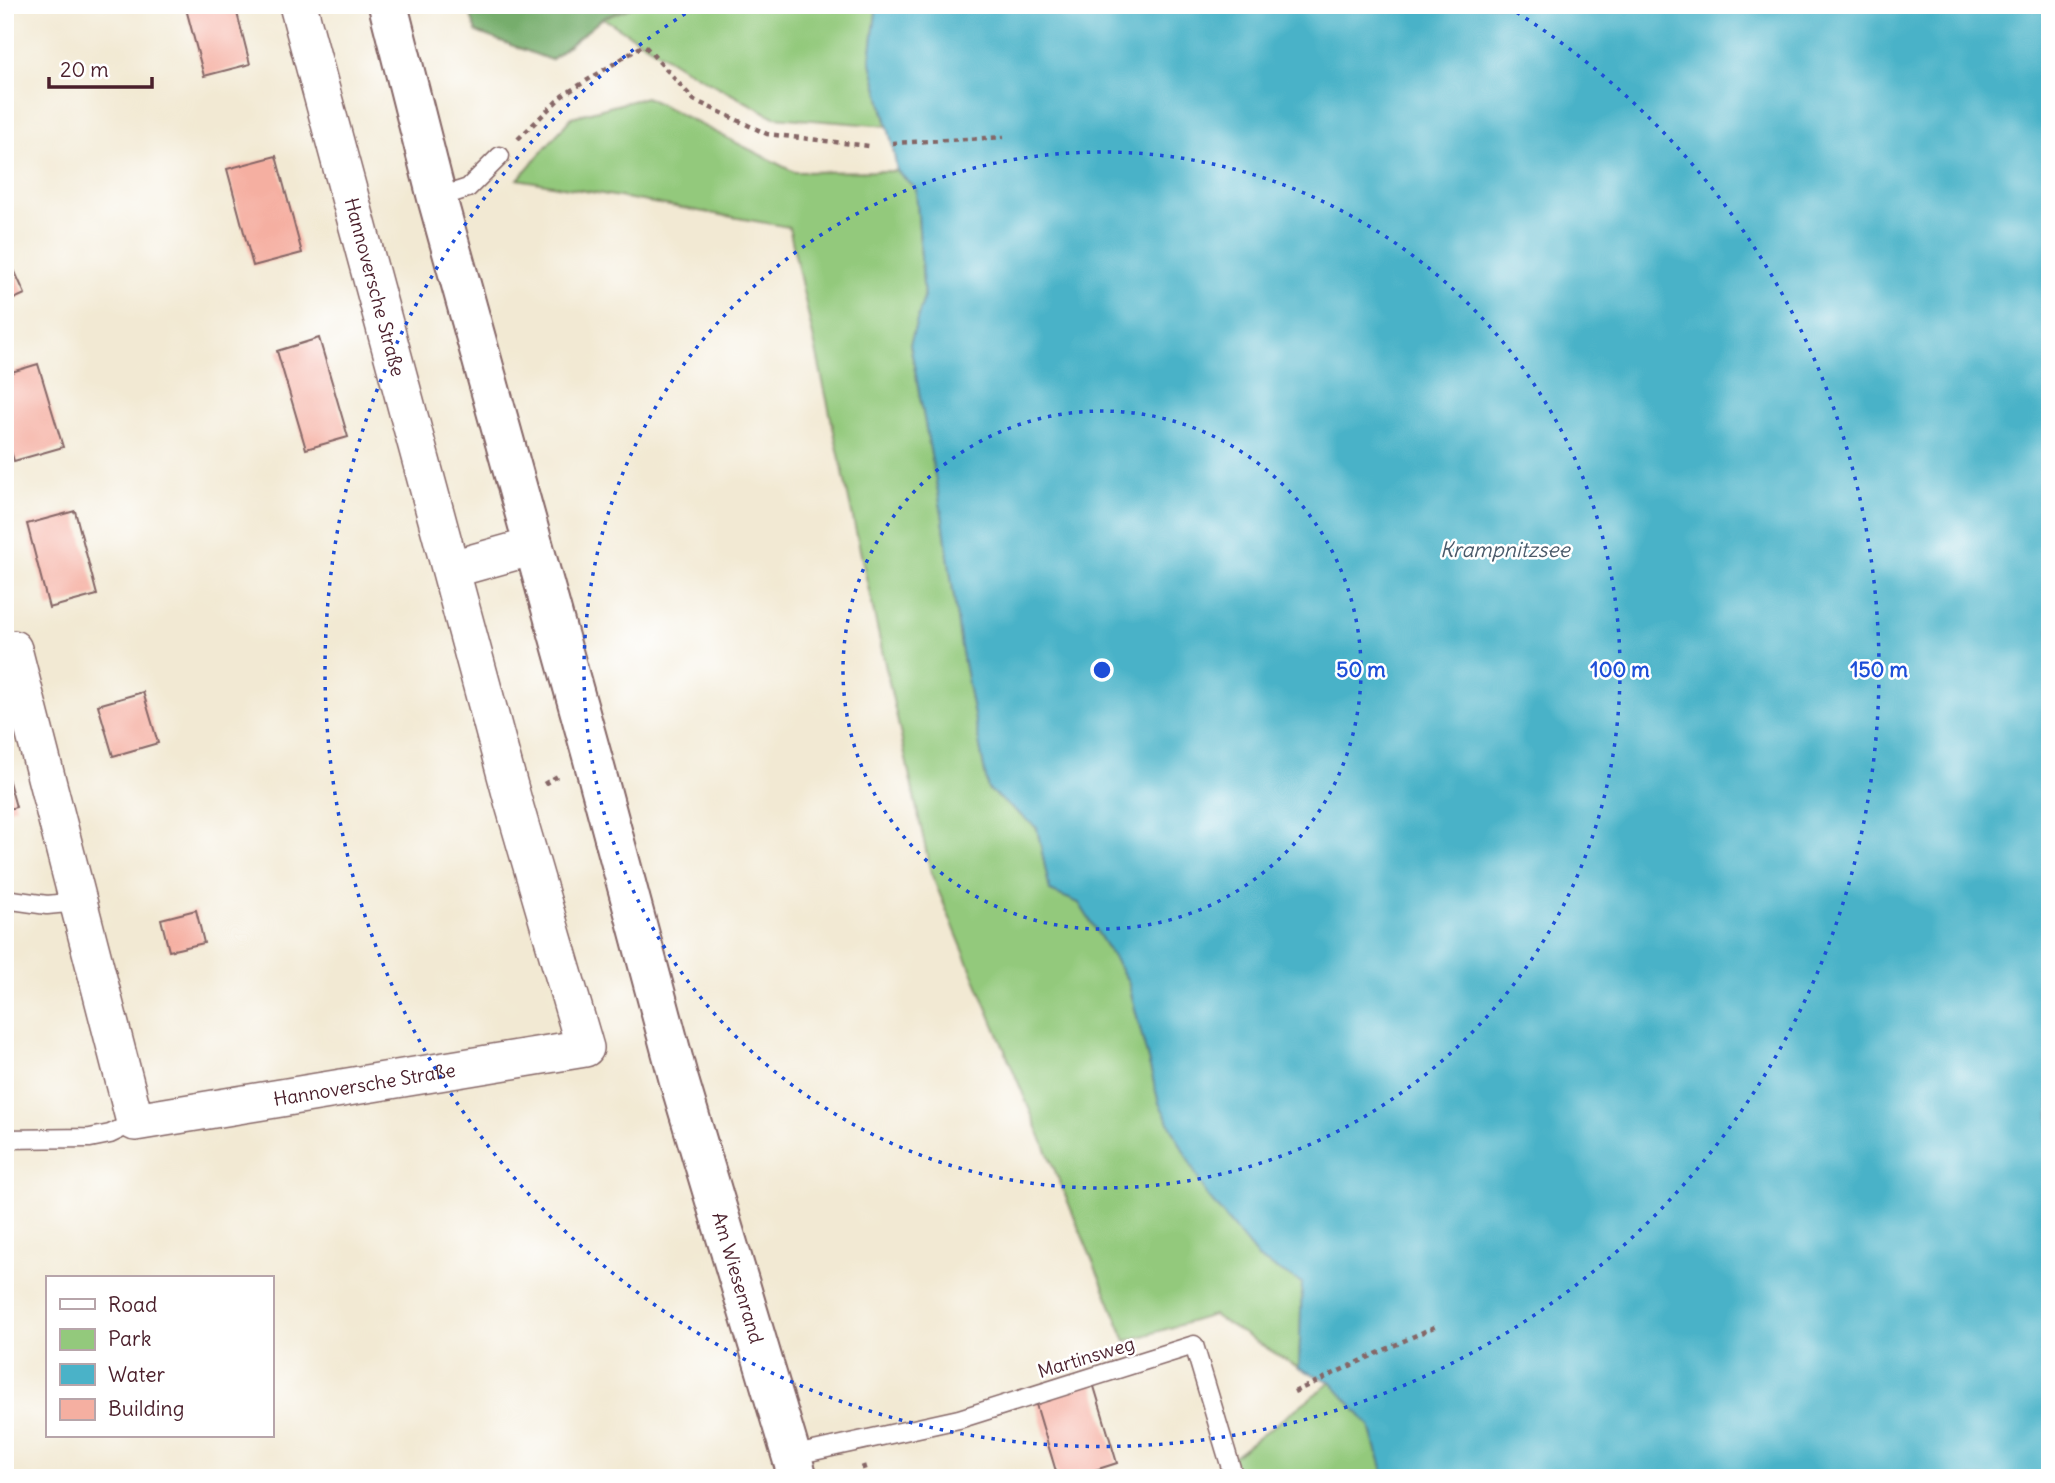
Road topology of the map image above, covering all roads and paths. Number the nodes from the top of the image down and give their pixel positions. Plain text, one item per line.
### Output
1 (299, 5) edge
2 (388, 5) edge
3 (1004, 137) dead end
4 (892, 143) dead end
5 (869, 146) dead end
6 (500, 156) joint
7 (437, 198) junction
8 (534, 546) junction
9 (452, 569) junction
10 (13, 649) dead end
11 (5, 899) edge
12 (78, 902) junction
13 (135, 1122) junction
14 (5, 1139) edge
15 (1438, 1325) dead end
16 (1294, 1392) dead end
17 (794, 1467) edge
18 (1234, 1478) edge

1 - 9 street, Hannoversche Straße
2 - 7 main road, Am Wiesenrand
3 - 4 path
5 - 6 path
6 - 7 lane
7 - 8 main road, Am Wiesenrand
8 - 9 street
8 - 17 main road, Am Wiesenrand
9 - 13 street, Hannoversche Straße
10 - 12 street
11 - 12 lane
12 - 13 street
13 - 14 lane
15 - 16 path
17 - 18 lane, Martinsweg

